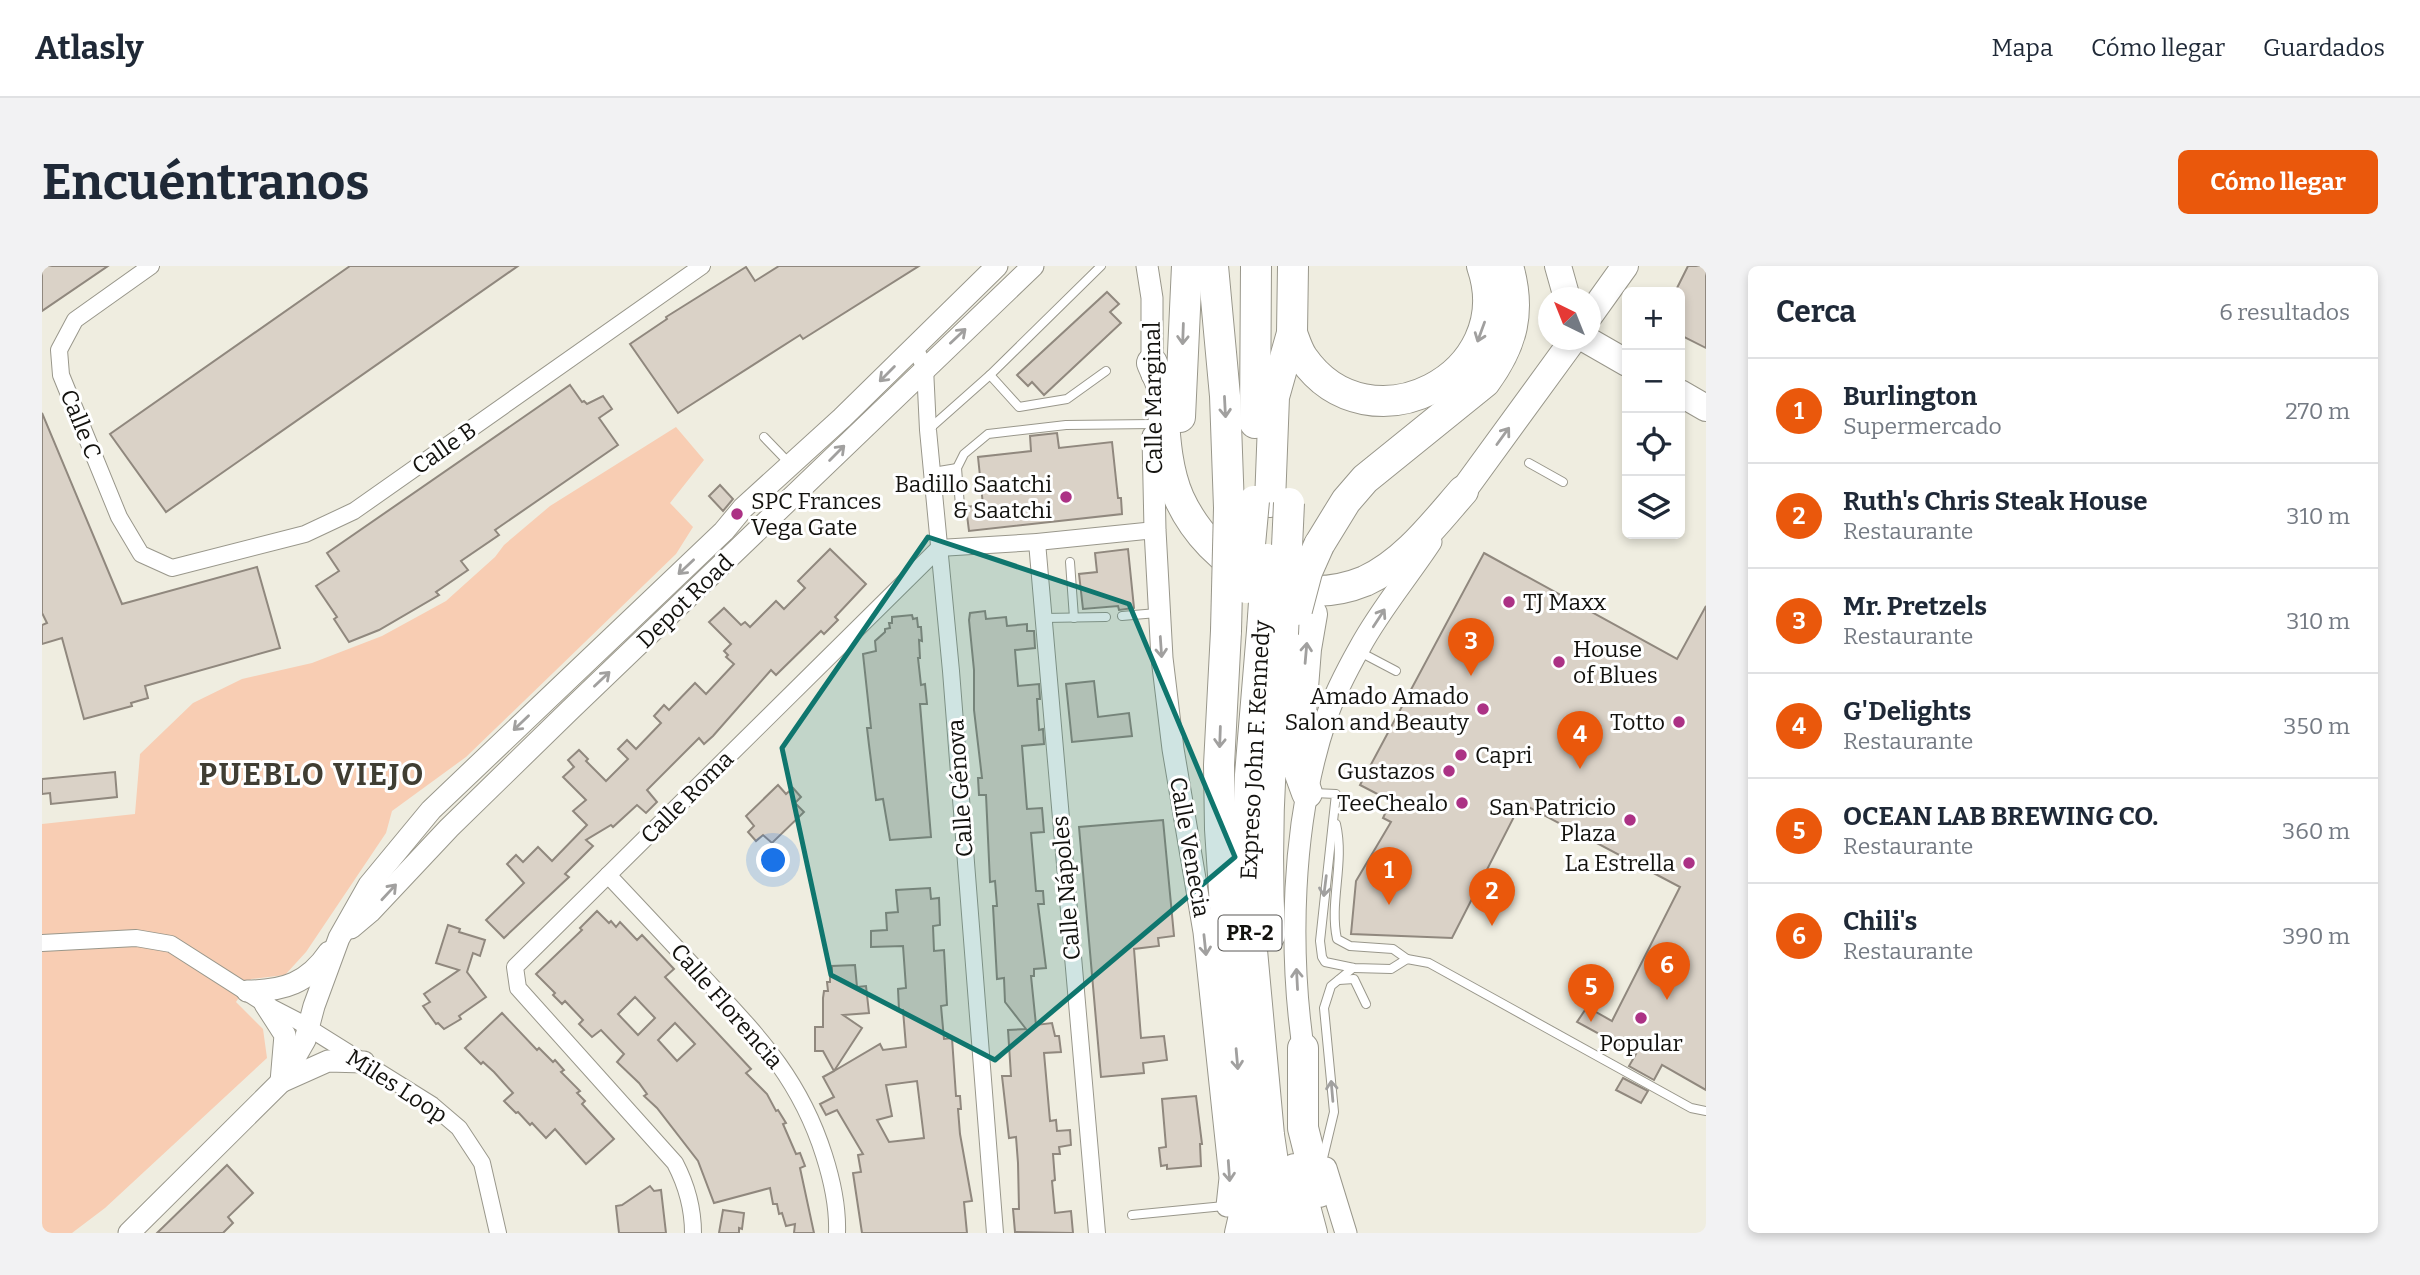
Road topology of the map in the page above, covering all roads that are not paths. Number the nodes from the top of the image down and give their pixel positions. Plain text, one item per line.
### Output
1 (151, 266) edge
2 (702, 266) edge
3 (997, 266) edge
4 (1033, 266) edge
5 (1101, 266) edge
6 (1147, 266) edge
7 (1187, 266) edge
8 (1213, 266) edge
9 (1256, 266) edge
10 (1482, 266) edge
11 (1508, 266) edge
12 (1558, 266) edge
13 (1625, 266) edge
14 (1293, 271) edge
15 (1564, 287) edge
16 (1601, 301) edge
17 (1292, 333) junction
18 (914, 346) junction
19 (1601, 348) edge
20 (1566, 350) edge
21 (1622, 360) edge
22 (1152, 363) junction
23 (925, 368) junction
24 (1106, 371) dead end
25 (990, 375) junction
26 (1685, 396) edge
27 (1706, 408) edge
28 (1153, 424) junction
29 (928, 430) junction
30 (764, 437) dead end
31 (1529, 463) dead end
32 (790, 464) junction
33 (957, 468) junction
34 (933, 472) junction
35 (808, 482) junction
36 (1563, 482) dead end
37 (1463, 491) junction
38 (1260, 504) junction
39 (960, 506) dead end
40 (1155, 530) junction
41 (1199, 530) junction
42 (724, 531) junction
43 (1037, 542) junction
44 (740, 548) junction
45 (939, 548) junction
46 (1323, 558) junction
47 (159, 562) joint
48 (1070, 562) dead end
49 (638, 611) junction
50 (1159, 613) junction
51 (1122, 616) dead end
52 (1106, 617) dead end
53 (1043, 618) junction
54 (1074, 618) junction
55 (655, 629) junction
56 (1253, 631) junction
57 (1358, 651) junction
58 (1396, 671) dead end
59 (1307, 793) junction
60 (1334, 818) junction
61 (608, 875) junction
62 (339, 938) junction
63 (42, 943) edge
64 (1407, 960) junction
65 (1354, 968) junction
66 (1336, 980) junction
67 (247, 991) junction
68 (265, 1004) junction
69 (1366, 1004) dead end
70 (309, 1029) junction
71 (1303, 1048) junction
72 (364, 1062) junction
73 (281, 1082) junction
74 (1706, 1111) edge
75 (1249, 1148) junction
76 (1323, 1158) junction
77 (1132, 1215) dead end
78 (1225, 1219) edge
79 (129, 1233) edge
80 (498, 1233) edge
81 (693, 1233) edge
82 (837, 1233) edge
83 (995, 1233) edge
84 (1097, 1233) edge
85 (1240, 1233) edge
86 (1270, 1233) edge
87 (1290, 1233) edge
88 (1312, 1233) edge
89 (1331, 1233) edge
90 (1346, 1233) edge

1 - 47 street, Calle C
2 - 47 street, Calle B
3 - 18 street, Depot Road
23 -> 4 street, Depot Road
5 - 25 lane
6 - 22 street, Calle Marginal
7 -> 41 highway
8 -> 38 highway, Expreso John F. Kennedy / PR-2
9 - 38 highway
10 -> 17 highway
11 - 46 highway
12 - 15 main road
13 - 16 main road
14 - 17 highway
17 - 38 highway
18 - 23 street, Calle Génova
18 -> 32 street, Depot Road
19 - 21 main road
37 -> 20 main road
22 - 28 street, Calle Marginal
22 - 41 highway
23 - 29 street, Calle Génova
35 -> 23 street, Depot Road
24 - 25 lane
25 - 29 lane
26 - 27 main road
28 - 33 lane
28 - 40 street, Calle Marginal
29 - 34 street, Calle Génova
30 - 32 lane
31 - 36 lane
32 - 35 lane
32 - 42 street, Depot Road
33 - 34 lane
33 - 39 lane
34 - 45 street, Calle Génova
35 - 44 street, Depot Road
37 - 41 highway
57 -> 37 street
38 - 56 highway, bridge
38 - 56 highway, Expreso John F. Kennedy / PR-2, bridge
40 - 43 street
40 - 50 street, Calle Venecia
42 - 44 lane
42 -> 49 street, Depot Road
43 - 45 street
43 - 53 street, Calle Nápoles
44 - 55 street, Depot Road
45 - 61 street, Calle Roma
45 - 83 street, Calle Génova
46 - 56 highway, bridge
59 -> 46 highway
48 - 54 lane
49 - 55 lane
49 -> 62 street, Depot Road
50 - 51 lane
50 -> 78 street, Calle Venecia
52 - 54 lane
53 - 54 lane
53 - 84 street, Calle Nápoles
62 -> 55 street, Depot Road
56 -> 75 highway, Expreso John F. Kennedy / PR-2
56 - 87 highway, Expreso John F. Kennedy / PR-2
56 - 88 highway
57 - 58 lane
57 - 59 street
59 - 60 lane
71 -> 59 street
60 - 64 lane
60 -> 65 lane
61 - 81 street, Calle Roma
61 - 82 street, Calle Florencia
62 - 67 street
62 - 70 street, Depot Road
63 - 67 street, Miles Loop
64 - 65 lane
64 - 74 lane
65 - 66 lane
66 - 69 lane
76 -> 66 lane
67 - 68 street, Miles Loop
68 - 70 street, Miles Loop
68 - 73 street
70 - 72 street, Miles Loop
70 - 73 street, Depot Road
71 - 76 street
71 - 89 highway
72 - 73 street
72 - 80 street, Miles Loop
73 - 79 street
75 - 85 highway
75 - 86 highway, Expreso John F. Kennedy / PR-2
76 - 90 street
77 - 78 lane

